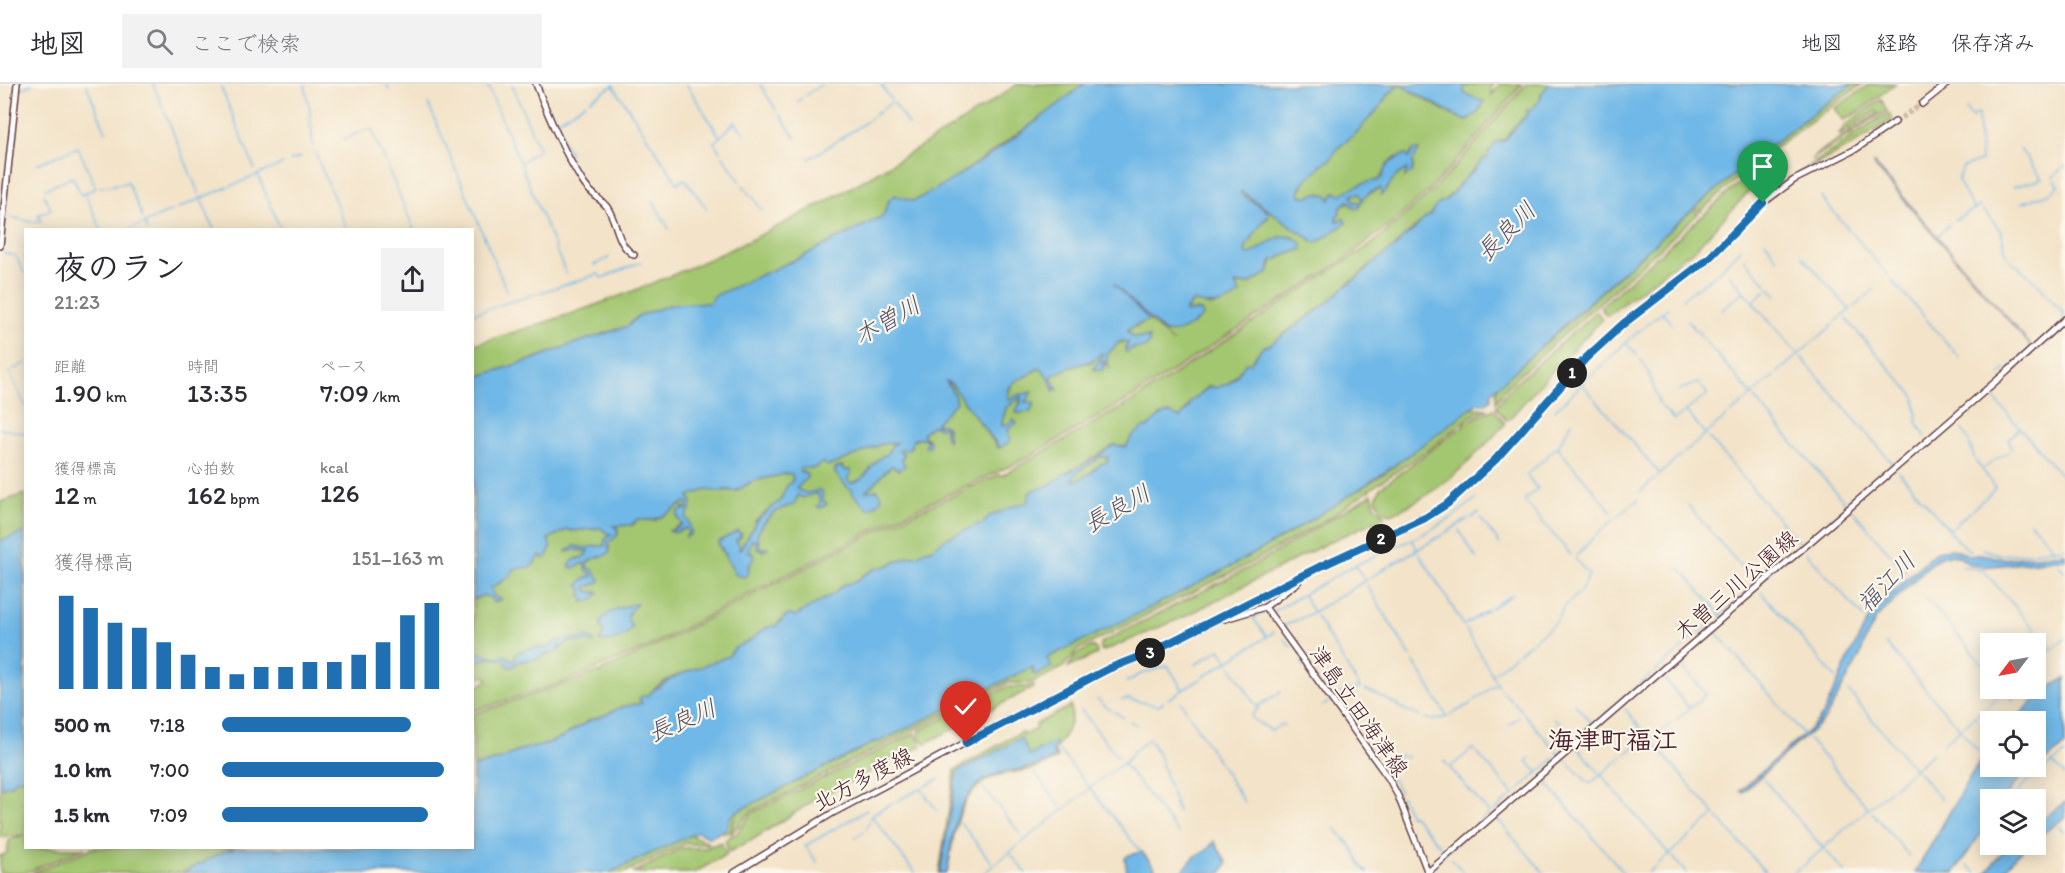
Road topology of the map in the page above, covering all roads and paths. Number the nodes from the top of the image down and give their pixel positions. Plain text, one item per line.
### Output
1 (17, 84) edge
2 (536, 84) edge
3 (1947, 84) edge
4 (1922, 104) tunnel mouth
5 (1895, 122) tunnel mouth
6 (0, 246) edge
7 (634, 255) dead end
8 (2065, 319) edge
9 (1319, 567) junction
10 (1265, 607) junction
11 (1200, 628) junction
12 (734, 873) edge
13 (1427, 873) edge

1 - 6 main road
2 - 7 main road
3 - 4 main road
5 - 9 main road, 北方多度線
8 - 13 main road, 木曽三川公園線
9 - 10 main road
9 - 11 main road, 北方多度線
10 - 11 main road
10 - 13 main road, 津島立田海津線
11 - 12 main road, 北方多度線

